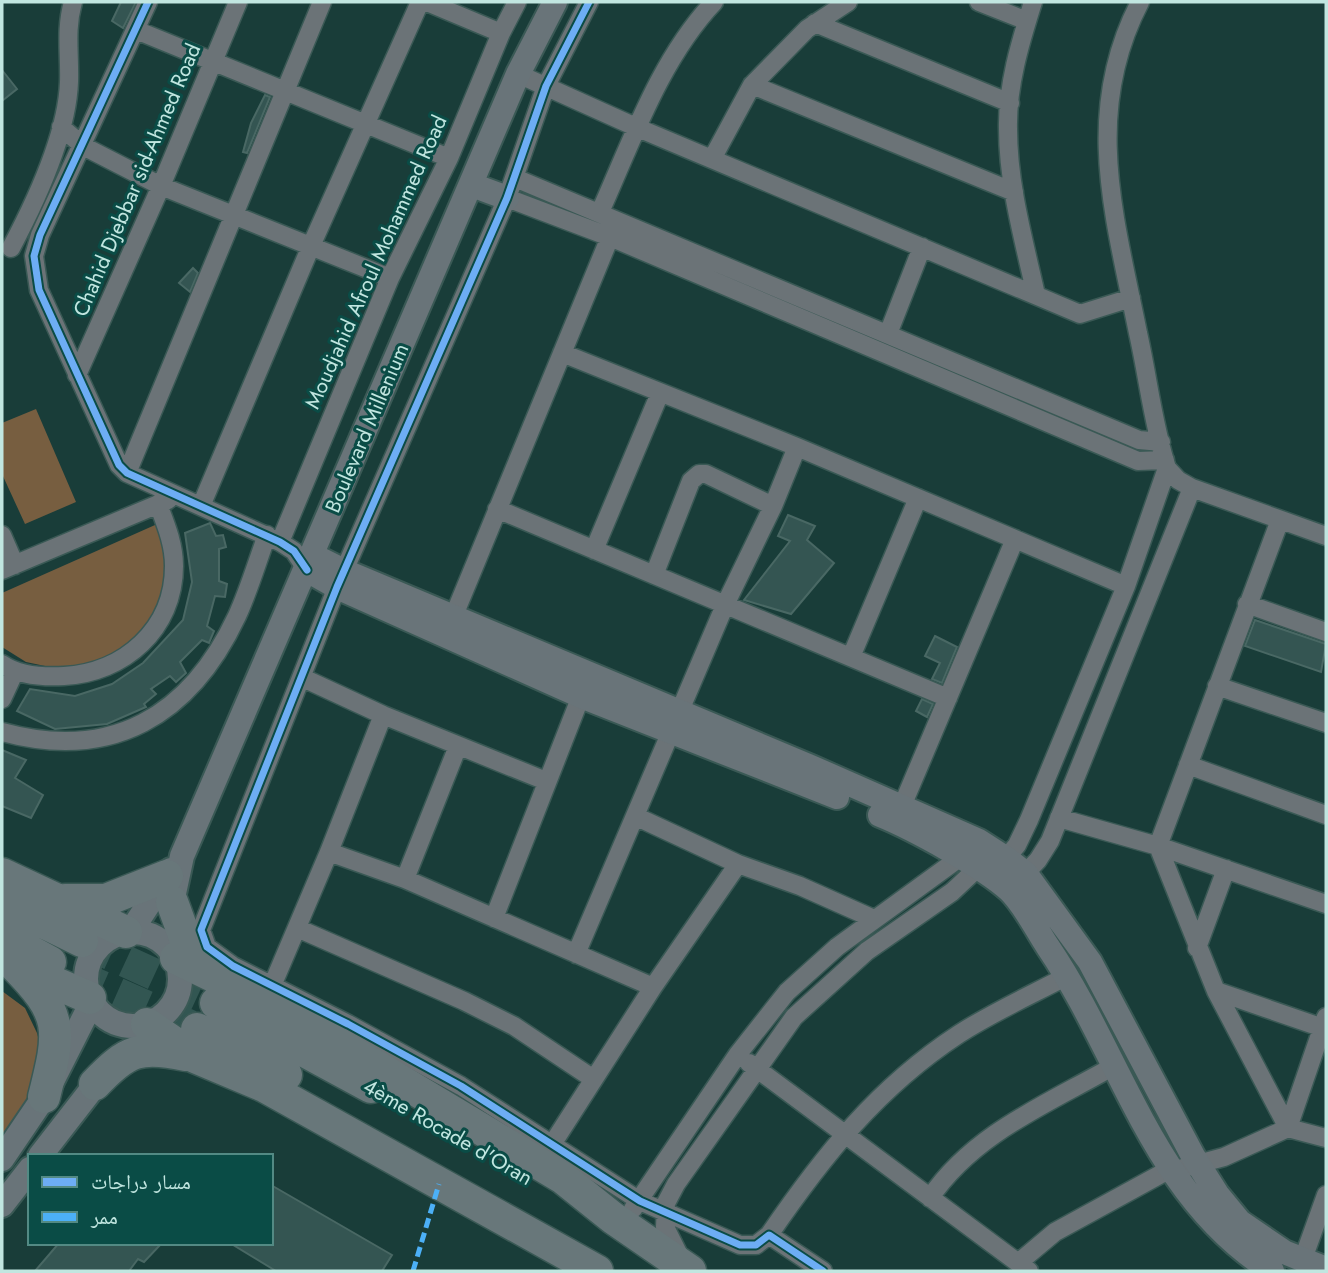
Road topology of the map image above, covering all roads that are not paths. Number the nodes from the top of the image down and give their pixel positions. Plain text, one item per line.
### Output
1 (73, 2) edge
2 (148, 2) edge
3 (238, 2) edge
4 (322, 2) edge
5 (421, 2) edge
6 (427, 2) edge
7 (517, 2) edge
8 (555, 2) edge
9 (589, 2) edge
10 (714, 2) edge
11 (848, 2) edge
12 (979, 2) edge
13 (1032, 2) edge
14 (1140, 2) edge
15 (1027, 21) junction
16 (816, 23) junction
17 (136, 30) junction
18 (501, 33) junction
19 (213, 61) junction
20 (518, 74) junction
21 (752, 85) junction
22 (546, 86) junction
23 (285, 90) junction
24 (1010, 103) junction
25 (365, 121) junction
26 (61, 127) junction
27 (638, 128) junction
28 (83, 146) junction
29 (449, 158) junction
30 (712, 159) junction
31 (472, 185) junction
32 (161, 186) junction
33 (511, 188) junction
34 (1014, 192) junction
35 (600, 212) junction
36 (234, 216) junction
37 (40, 235) junction
38 (610, 237) junction
39 (311, 246) junction
40 (922, 247) junction
41 (6, 250) edge
42 (390, 278) junction
43 (1036, 295) junction
44 (1131, 298) junction
45 (860, 322) junction
46 (888, 334) junction
47 (851, 341) junction
48 (562, 353) junction
49 (77, 375) junction
50 (660, 393) junction
51 (1161, 442) junction
52 (797, 447) junction
53 (1166, 464) junction
54 (127, 473) junction
55 (1192, 488) junction
56 (177, 496) junction
57 (918, 498) junction
58 (159, 504) junction
59 (201, 506) junction
60 (773, 506) junction
61 (497, 509) junction
62 (1280, 520) junction
63 (2, 536) edge
64 (1326, 536) edge
65 (1015, 539) junction
66 (292, 550) junction
67 (594, 550) junction
68 (8, 568) edge
69 (654, 575) junction
70 (341, 579) junction
71 (1126, 586) junction
72 (1247, 604) junction
73 (725, 605) junction
74 (449, 626) junction
75 (1326, 632) edge
76 (851, 657) junction
77 (8, 668) edge
78 (303, 678) junction
79 (1217, 686) junction
80 (580, 695) junction
81 (948, 698) junction
82 (2, 699) edge
83 (383, 715) junction
84 (678, 721) junction
85 (1326, 723) edge
86 (2, 732) edge
87 (458, 746) junction
88 (1188, 765) junction
89 (546, 781) junction
90 (899, 814) junction
91 (1326, 815) edge
92 (637, 817) junction
93 (1059, 818) junction
94 (1158, 846) junction
95 (329, 852) junction
96 (738, 864) junction
97 (993, 865) junction
98 (1226, 869) junction
99 (2, 874) edge
100 (174, 878) junction
101 (405, 879) junction
102 (53, 900) junction
103 (2, 902) edge
104 (1326, 904) edge
105 (494, 918) junction
106 (874, 919) junction
107 (297, 928) junction
108 (128, 932) junction
109 (82, 941) tunnel mouth
110 (1197, 948) junction
111 (5, 953) edge
112 (576, 954) junction
113 (174, 955) junction
114 (1067, 975) junction
115 (272, 986) junction
116 (653, 987) junction
117 (1216, 990) junction
118 (85, 991) junction
119 (227, 996) junction
120 (1325, 1024) edge
121 (144, 1025) junction
122 (196, 1043) junction
123 (738, 1054) junction
124 (1112, 1067) junction
125 (757, 1068) junction
126 (592, 1078) junction
127 (96, 1084) junction
128 (44, 1097) junction
129 (1287, 1128) junction
130 (844, 1132) junction
131 (1326, 1138) edge
132 (551, 1146) junction
133 (42, 1154) edge
134 (2, 1159) edge
135 (1198, 1165) junction
136 (1173, 1171) junction
137 (28, 1172) edge
138 (1326, 1195) edge
139 (930, 1198) junction
140 (640, 1201) junction
141 (2, 1205) edge
142 (664, 1210) junction
143 (613, 1218) junction
144 (769, 1235) junction
145 (1023, 1267) edge
146 (1316, 1267) edge
147 (597, 1271) edge
148 (614, 1271) edge
149 (674, 1271) edge
150 (690, 1271) edge
151 (823, 1271) edge
152 (1272, 1271) edge

1 - 26 street
2 - 17 street
3 - 19 street, Chahid Djebbar sid-Ahmed Road
4 - 23 street
5 - 25 street
6 - 18 street
7 - 18 street, Moudjahid Afroul Mohammed Road
8 - 20 main road, Boulevard Millenium
9 - 22 street
10 - 27 street
11 - 16 street
12 - 15 street
13 - 15 street
14 - 44 street
15 - 24 street
16 - 21 street
16 - 24 street
17 - 19 street
17 - 28 street
18 - 29 street, Moudjahid Afroul Mohammed Road
19 - 23 street
19 - 32 street, Chahid Djebbar sid-Ahmed Road
20 - 22 street
20 - 31 main road, Boulevard Millenium
21 - 30 street
21 - 34 street
22 - 27 street
22 - 33 street
23 - 25 street
23 - 36 street
24 - 34 street
25 - 29 street
25 - 39 street
26 - 28 street
26 - 41 street
27 - 30 street
27 - 35 street
28 - 32 street
28 - 37 street
29 - 42 street, Moudjahid Afroul Mohammed Road
30 - 40 street
31 - 33 main road
31 - 66 main road, Boulevard Millenium
32 - 36 street
32 - 49 street, Chahid Djebbar sid-Ahmed Road
33 - 35 street
33 - 38 street
33 - 70 street
34 - 43 street
35 - 45 street
36 - 39 street
36 - 54 street
37 - 41 street
37 - 49 street
38 - 47 street
38 - 48 street
39 - 42 street
39 - 59 street
40 - 43 street
40 - 46 street
42 - 66 street, Moudjahid Afroul Mohammed Road
43 - 44 street
44 - 51 street
45 - 46 street
45 - 47 street
46 - 51 street
47 - 53 street
48 - 50 street
48 - 61 street
49 - 54 street
50 - 52 street
50 - 67 street
51 - 53 street
52 - 57 street
52 - 60 street
53 - 55 street
53 - 71 street
54 - 56 street
55 - 62 street
55 - 93 street
56 - 58 street
56 - 59 street
57 - 65 street
57 - 76 street
58 - 68 street
58 - 77 street
59 - 66 street
60 - 69 street
60 - 73 street
61 - 67 street
61 - 74 street
62 - 64 street
62 - 72 street
63 - 68 street
65 - 71 street
65 - 81 street
66 - 70 main road
66 - 86 street, Moudjahid Afroul Mohammed Road
66 - 100 main road, Boulevard Millenium
67 - 69 street
69 - 73 street
70 - 74 main road
70 - 78 street
71 - 97 street
72 - 75 street
72 - 79 street
73 - 76 street
73 - 84 street
74 - 80 main road
74 - 84 main road
76 - 81 street
77 - 82 street
78 - 83 street
78 - 115 street
79 - 85 street
79 - 88 street
80 - 84 main road
80 - 89 street
81 - 90 street
83 - 87 street
83 - 95 street
84 - 90 main road
84 - 92 street
87 - 89 street
87 - 101 street
88 - 91 street
88 - 94 street
89 - 105 street
90 - 97 main road
92 - 96 street
92 - 112 street
93 - 94 street
93 - 97 street
94 - 98 street
94 - 110 street
95 - 101 street
95 - 107 street
96 - 106 street
96 - 116 street
97 - 106 street
97 - 114 main road
97 - 125 street
97 - 135 main road
98 - 104 street
98 - 110 street
99 - 102 highway
100 - 102 highway
100 - 108 main road
100 - 113 main road
100 - 119 highway
101 - 105 street
102 - 108 highway
103 - 109 highway
105 - 112 street
106 - 123 street
107 - 115 street
107 - 126 street
108 - 113 main road
108 - 118 main road
110 - 117 street
111 - 118 highway
111 - 128 highway
112 - 116 street
113 - 119 highway
113 - 121 main road
114 - 124 main road
114 - 130 street
115 - 132 street
116 - 126 street
117 - 120 street
117 - 129 street
118 - 121 main road
118 - 128 main road
119 - 143 highway
119 - 149 highway, 4ème Rocade d'Oran
120 - 129 street
121 - 122 highway
121 - 127 main road
122 - 127 highway
122 - 147 highway
122 - 148 highway, 4ème Rocade d'Oran
123 - 125 street
123 - 140 street
124 - 136 main road
124 - 139 street
125 - 130 street
125 - 142 street
126 - 132 street
127 - 133 main road
128 - 134 main road
129 - 131 street
129 - 135 street
130 - 139 street
130 - 144 street
132 - 140 street
135 - 136 street
135 - 146 main road
136 - 145 street
136 - 152 main road
137 - 141 main road
138 - 146 street
139 - 145 street
140 - 142 street
140 - 143 street
142 - 144 street
142 - 150 street
143 - 150 highway
144 - 151 street

